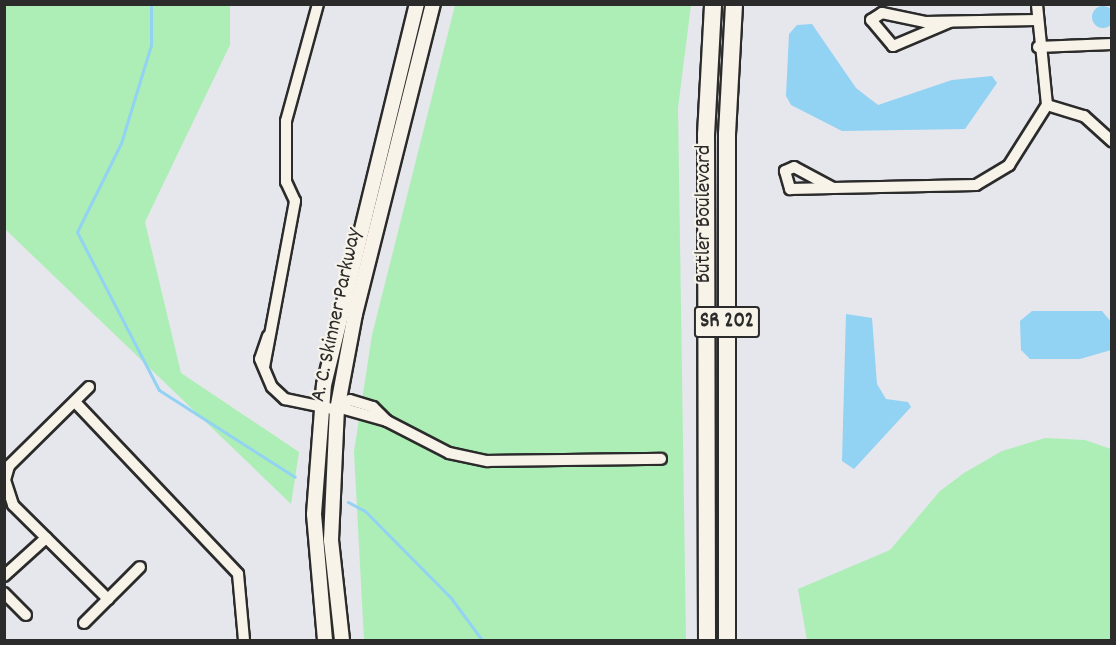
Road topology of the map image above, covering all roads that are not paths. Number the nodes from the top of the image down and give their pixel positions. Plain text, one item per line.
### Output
1 (318, 4) edge
2 (417, 4) edge
3 (434, 4) edge
4 (713, 4) edge
5 (734, 4) edge
6 (1037, 4) edge
7 (1037, 20) junction
8 (950, 22) junction
9 (1112, 44) edge
10 (1038, 47) junction
11 (1047, 105) junction
12 (1112, 141) edge
13 (833, 188) dead end
14 (89, 387) dead end
15 (75, 402) junction
16 (321, 408) junction
17 (339, 409) junction
18 (661, 459) dead end
19 (46, 538) junction
20 (140, 567) dead end
21 (4, 576) edge
22 (4, 593) edge
23 (108, 599) junction
24 (26, 615) dead end
25 (84, 622) dead end
26 (244, 640) edge
27 (325, 640) edge
28 (342, 640) edge
29 (707, 640) edge
30 (728, 640) edge

1 - 16 street
2 - 16 main road, A. C. Skinner Parkway
3 - 17 main road, A. C. Skinner Parkway
4 - 29 highway, Butler Boulevard / SR 202
5 - 30 highway, Butler Boulevard / SR 202
6 - 7 street
7 - 8 street
7 - 10 street
8 - 8 street
9 - 10 street
10 - 11 street
11 - 12 street
11 - 13 street
14 - 15 street
15 - 19 street
15 - 26 street
16 - 17 street
16 - 27 main road, A. C. Skinner Parkway
17 - 18 street
17 - 28 main road, A. C. Skinner Parkway
19 - 21 street
19 - 23 street
20 - 23 street
22 - 24 street
23 - 25 street

